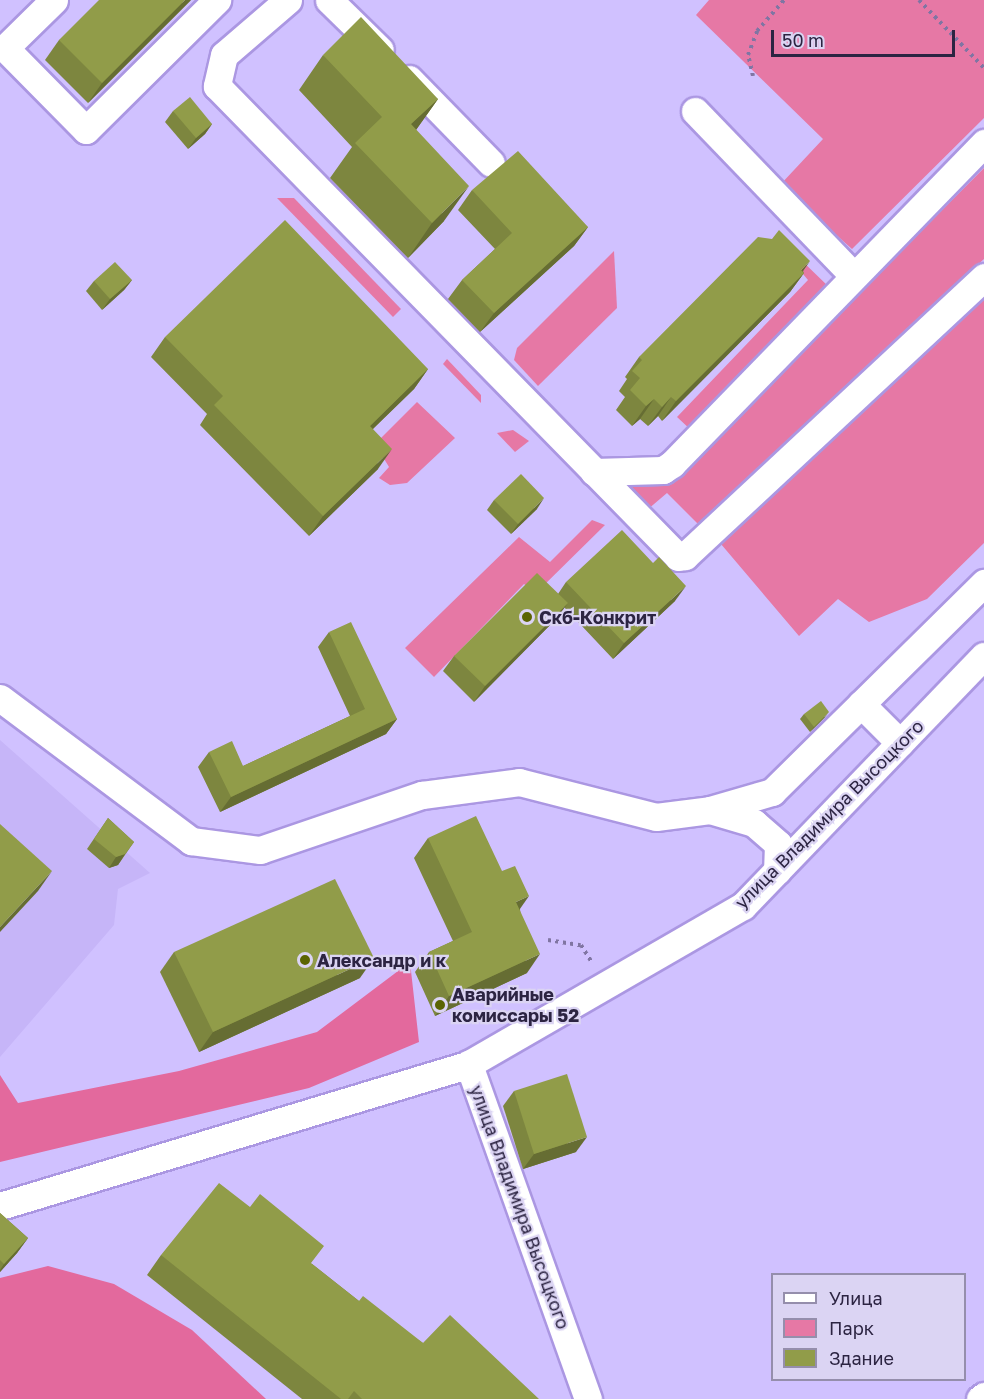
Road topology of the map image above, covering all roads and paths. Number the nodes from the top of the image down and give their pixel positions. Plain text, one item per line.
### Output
1 (54, 0) edge
2 (218, 0) edge
3 (288, 0) edge
4 (329, 0) edge
5 (784, 0) edge
6 (919, 0) edge
7 (984, 68) edge
8 (753, 76) dead end
9 (695, 111) dead end
10 (984, 143) edge
11 (491, 163) dead end
12 (854, 276) junction
13 (984, 277) edge
14 (594, 472) junction
15 (984, 584) edge
16 (984, 656) edge
17 (0, 698) edge
18 (861, 704) junction
19 (900, 743) junction
20 (710, 810) junction
21 (777, 871) junction
22 (548, 940) dead end
23 (605, 986) junction
24 (469, 1064) junction
25 (0, 1206) edge
26 (984, 1396) edge
27 (588, 1399) edge
28 (980, 1399) edge

1 - 2 street
3 - 14 street
4 - 11 street
5 - 8 path
6 - 7 path
9 - 12 street
10 - 12 street
12 - 14 street
13 - 14 street
15 - 18 street
16 - 19 street, улица Владимира Высоцкого
17 - 20 street
18 - 19 street
18 - 20 street
19 - 21 street, улица Владимира Высоцкого
20 - 21 street
21 - 23 street, улица Владимира Высоцкого
22 - 23 path
23 - 24 street, улица Владимира Высоцкого
24 - 25 street
24 - 27 street, улица Владимира Высоцкого
26 - 28 street

